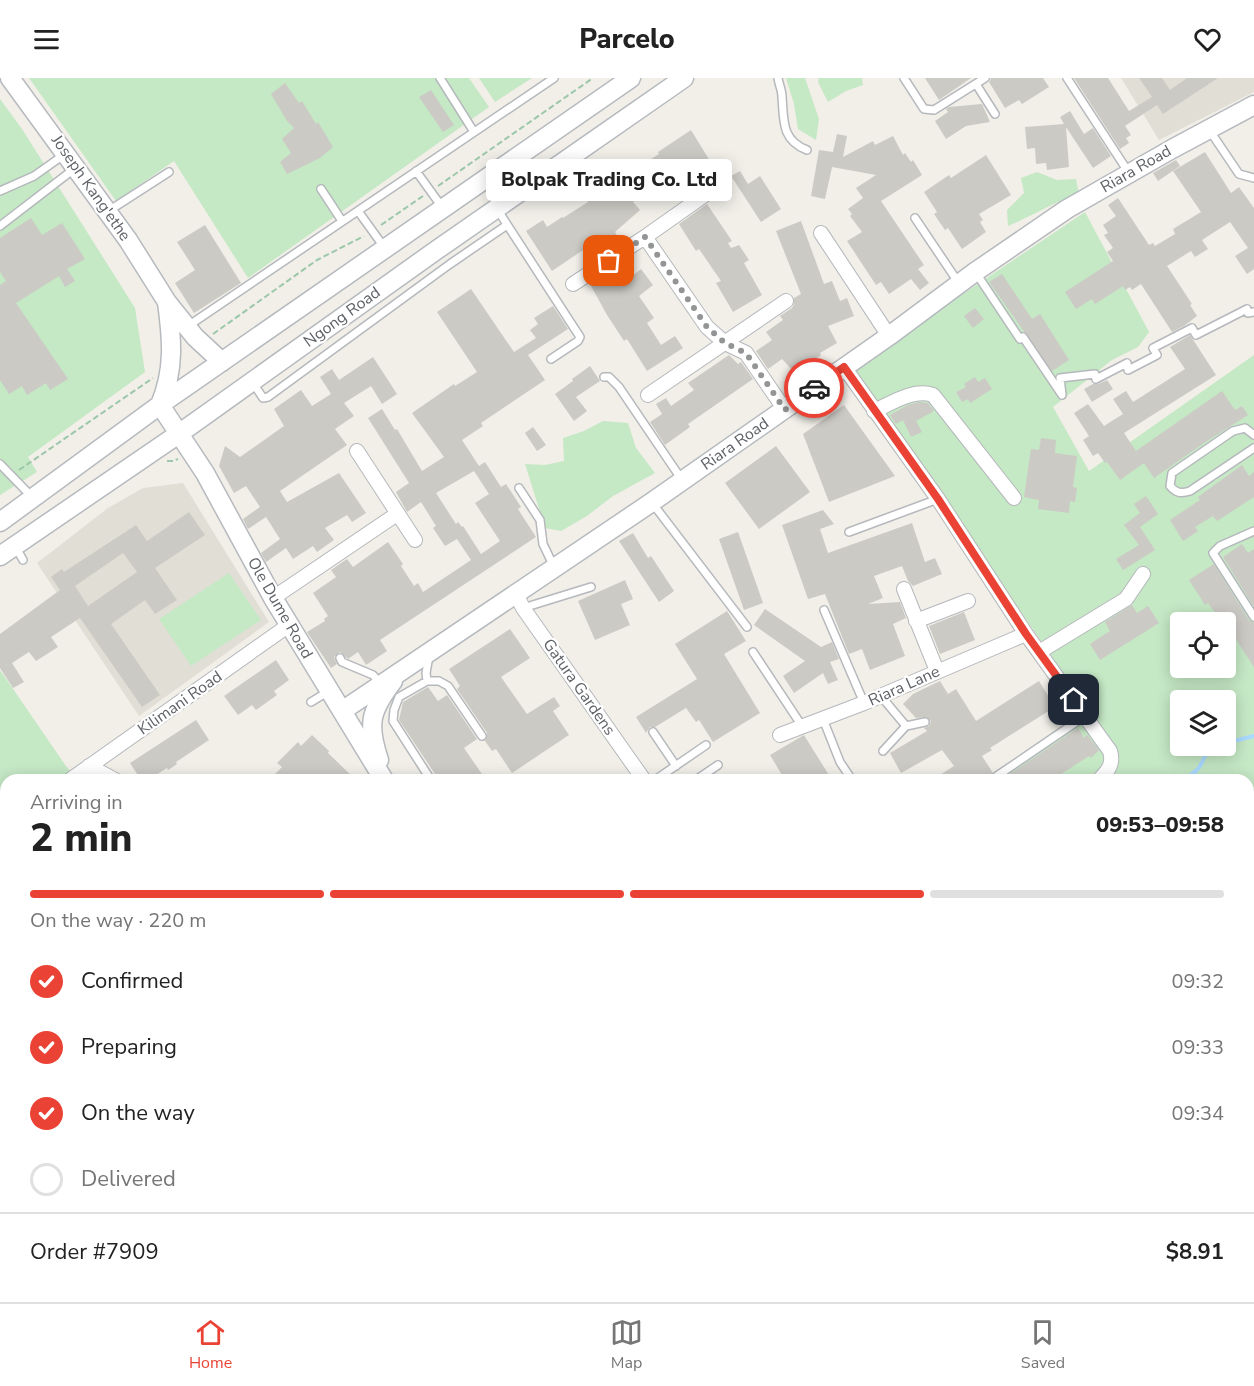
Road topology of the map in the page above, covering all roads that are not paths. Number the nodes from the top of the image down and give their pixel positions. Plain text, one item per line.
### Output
1 (10, 78) edge
2 (440, 78) edge
3 (554, 78) edge
4 (631, 78) edge
5 (684, 78) edge
6 (778, 78) edge
7 (904, 78) edge
8 (985, 78) edge
9 (1067, 78) edge
10 (976, 84) junction
11 (1254, 105) edge
12 (995, 114) dead end
13 (1208, 129) junction
14 (474, 132) junction
15 (807, 150) dead end
16 (71, 161) junction
17 (416, 171) junction
18 (169, 172) dead end
19 (1129, 173) junction
20 (1254, 178) edge
21 (723, 182) dead end
22 (321, 189) dead end
23 (0, 191) edge
24 (496, 209) junction
25 (443, 210) junction
26 (358, 211) junction
27 (108, 212) junction
28 (915, 218) dead end
29 (342, 221) junction
30 (507, 225) junction
31 (0, 226) edge
32 (821, 233) dead end
33 (645, 237) junction
34 (385, 250) junction
35 (444, 257) junction
36 (978, 276) dead end
37 (573, 284) dead end
38 (959, 284) junction
39 (786, 301) dead end
40 (167, 302) junction
41 (1254, 312) edge
42 (187, 327) junction
43 (889, 336) junction
44 (725, 343) junction
45 (550, 359) dead end
46 (222, 362) junction
47 (844, 367) junction
48 (604, 377) dead end
49 (648, 395) dead end
50 (160, 405) junction
51 (785, 410) junction
52 (874, 411) junction
53 (180, 433) junction
54 (1254, 435) edge
55 (1254, 448) edge
56 (357, 451) dead end
57 (0, 464) edge
58 (682, 480) junction
59 (519, 488) dead end
60 (33, 498) junction
61 (1014, 498) dead end
62 (938, 499) junction
63 (652, 502) junction
64 (397, 514) junction
65 (0, 522) edge
66 (1254, 531) edge
67 (849, 532) dead end
68 (416, 540) dead end
69 (13, 554) edge
70 (554, 567) junction
71 (1143, 574) dead end
72 (591, 587) dead end
73 (904, 589) dead end
74 (273, 598) junction
75 (519, 600) junction
76 (968, 602) dead end
77 (824, 610) dead end
78 (1254, 617) edge
79 (916, 621) junction
80 (289, 626) junction
81 (747, 627) dead end
82 (1026, 634) junction
83 (430, 651) junction
84 (753, 652) dead end
85 (1039, 652) junction
86 (340, 658) dead end
87 (402, 670) junction
88 (938, 671) junction
89 (428, 681) junction
90 (381, 684) junction
91 (329, 691) junction
92 (880, 695) junction
93 (311, 702) dead end
94 (864, 704) junction
95 (342, 711) junction
96 (1085, 716) junction
97 (823, 719) junction
98 (925, 722) dead end
99 (802, 726) junction
100 (906, 726) junction
101 (653, 732) dead end
102 (780, 735) dead end
103 (482, 736) dead end
104 (706, 746) dead end
105 (883, 751) dead end
106 (718, 765) dead end
107 (89, 766) junction
108 (676, 766) junction
109 (78, 774) edge
110 (104, 774) edge
111 (380, 774) edge
112 (382, 774) edge
113 (427, 774) edge
114 (640, 774) edge
115 (664, 774) edge
116 (705, 774) edge
117 (848, 774) edge
118 (1000, 774) edge
119 (1104, 774) edge

1 - 16 street, Joseph Kang'ethe
2 - 14 lane
3 - 14 lane
4 - 25 street, Ngong Road
5 - 24 street, Ngong Road
6 - 15 lane
7 - 10 lane
8 - 10 lane
9 - 19 lane
10 - 12 lane
11 - 13 street, Riara Road
13 - 19 street, Riara Road
13 - 20 lane
14 - 17 lane
16 - 23 lane
16 - 27 street, Joseph Kang'ethe
16 - 31 lane
17 - 25 lane
17 - 26 lane
18 - 27 lane
19 - 38 street, Riara Road
21 - 33 street
22 - 29 lane
24 - 30 lane
24 - 35 street, Ngong Road
25 - 34 street, Ngong Road
26 - 29 lane
26 - 34 lane
27 - 40 street, Joseph Kang'ethe
28 - 38 lane
29 - 42 lane
30 - 35 lane
30 - 45 lane
32 - 43 street
33 - 37 street
33 - 44 street
34 - 46 street, Ngong Road
35 - 53 street, Ngong Road
36 - 41 lane
38 - 43 street, Riara Road
39 - 44 street
40 - 42 street, Joseph Kang'ethe
40 - 50 street
42 - 46 street, Joseph Kang'ethe
43 - 47 street, Riara Road
44 - 49 street
44 - 51 street
46 - 50 street, Ngong Road
47 - 51 street, Riara Road
47 - 52 street
48 - 58 lane
50 - 53 street, Ole Dume Road
50 - 60 street, Ngong Road
51 - 58 street, Riara Road
52 - 61 street
52 - 62 street
53 - 69 street, Ngong Road
53 - 74 street, Ole Dume Road
54 - 55 lane
56 - 64 street
57 - 60 lane
58 - 63 street, Riara Road
59 - 70 lane
60 - 65 street, Ngong Road
62 - 67 lane
62 - 82 street
63 - 70 street, Riara Road
63 - 81 lane
64 - 68 street
64 - 74 street
66 - 78 lane
70 - 75 street, Riara Road
71 - 85 street
72 - 75 lane
73 - 79 street
74 - 80 street, Ole Dume Road
75 - 83 street, Riara Road
75 - 114 street, Gatura Gardens
76 - 79 street
77 - 94 lane
79 - 88 street
80 - 91 street, Ole Dume Road
80 - 107 street, Kilimani Road
82 - 85 street
82 - 88 street, Riara Lane
83 - 87 street, Riara Road
83 - 89 lane
84 - 99 lane
85 - 96 street
86 - 90 lane
87 - 90 street, Riara Road
87 - 112 street
88 - 92 street, Riara Lane
89 - 103 lane
89 - 113 lane
90 - 95 street, Riara Road
91 - 93 lane
91 - 95 street, Ole Dume Road
92 - 94 street, Riara Lane
92 - 100 lane
94 - 97 street, Riara Lane
95 - 111 street, Ole Dume Road
96 - 118 lane
96 - 119 street
97 - 99 street, Riara Lane
97 - 117 lane
98 - 100 lane
99 - 102 street, Riara Lane
100 - 105 lane
101 - 108 lane
104 - 108 lane
106 - 116 lane
107 - 109 street, Kilimani Road
107 - 110 street
108 - 115 lane

